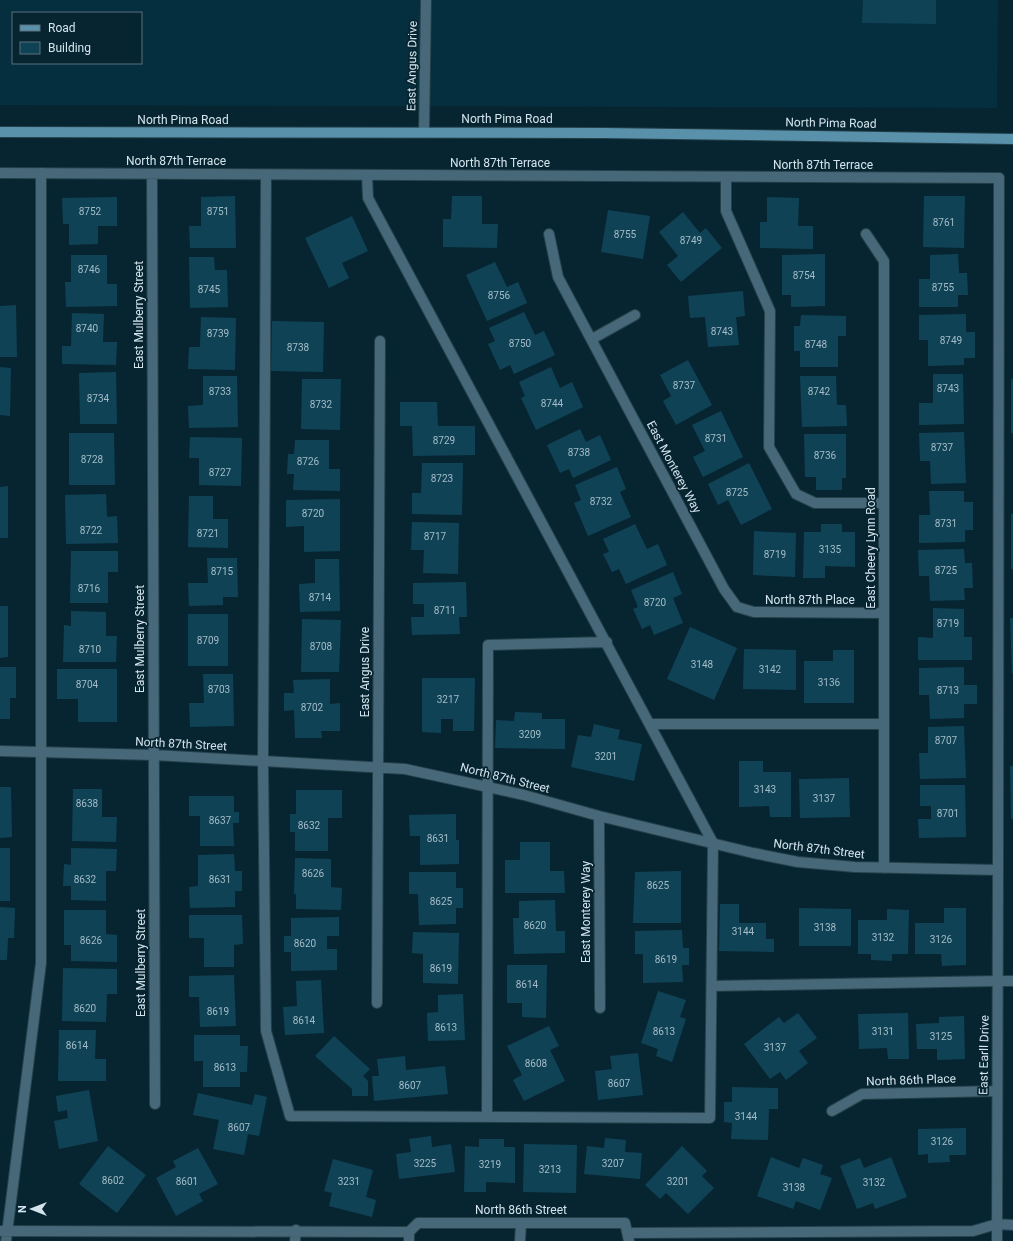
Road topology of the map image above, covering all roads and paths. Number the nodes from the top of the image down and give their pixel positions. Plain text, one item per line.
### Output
1 (426, 0) edge
2 (0, 132) edge
3 (424, 132) junction
4 (1013, 140) edge
5 (0, 173) edge
6 (40, 174) junction
7 (152, 174) junction
8 (266, 175) junction
9 (367, 175) junction
10 (726, 178) junction
11 (999, 178) joint
12 (548, 234) dead end
13 (866, 234) dead end
14 (635, 315) dead end
15 (592, 338) junction
16 (380, 341) dead end
17 (884, 503) junction
18 (737, 607) joint
19 (884, 613) junction
20 (607, 642) junction
21 (651, 724) junction
22 (884, 724) junction
23 (0, 750) edge
24 (42, 752) junction
25 (154, 755) junction
26 (263, 761) junction
27 (378, 768) junction
28 (487, 786) junction
29 (600, 816) junction
30 (713, 843) junction
31 (884, 868) junction
32 (998, 870) junction
33 (998, 981) junction
34 (1013, 981) edge
35 (712, 986) junction
36 (377, 1003) dead end
37 (600, 1008) dead end
38 (996, 1091) junction
39 (155, 1104) dead end
40 (832, 1112) dead end
41 (487, 1117) junction
42 (521, 1223) junction
43 (997, 1224) junction
44 (1013, 1225) edge
45 (296, 1230) junction
46 (627, 1232) edge
47 (4, 1234) edge
48 (409, 1236) edge
49 (746, 1237) edge
50 (295, 1241) edge
51 (520, 1241) edge
52 (997, 1241) edge

1 - 3 street, East Angus Drive
2 - 3 main road, North Pima Road
3 - 4 main road, North Pima Road
5 - 6 street, North 87th Terrace
6 - 7 street, North 87th Terrace
6 - 24 street
7 - 8 street, North 87th Terrace
7 - 25 street, East Mulberry Street
8 - 9 street, North 87th Terrace
8 - 26 street
9 - 10 street, North 87th Terrace
9 - 20 street
10 - 11 street, North 87th Terrace
10 - 17 street
11 - 32 street, East Earll Drive
12 - 15 street, East Monterey Way
13 - 17 street, East Cheery Lynn Road
14 - 15 street
15 - 18 street, East Monterey Way
16 - 27 street, East Angus Drive
17 - 19 street, East Cheery Lynn Road
18 - 19 street, North 87th Place
19 - 22 street, East Cheery Lynn Road
20 - 21 street
20 - 28 street
21 - 22 street
21 - 30 street
22 - 31 street, East Cheery Lynn Road
23 - 24 street, North 87th Street
24 - 25 street, North 87th Street
24 - 47 street
25 - 26 street, North 87th Street
25 - 39 street, East Mulberry Street
26 - 27 street, North 87th Street
26 - 41 street
27 - 28 street, North 87th Street
27 - 36 street, East Angus Drive
28 - 29 street, North 87th Street
28 - 41 street
29 - 30 street, North 87th Street
29 - 37 street, East Monterey Way
30 - 31 street, North 87th Street
30 - 35 street
31 - 32 street, North 87th Street
32 - 33 street, East Earll Drive
33 - 34 street
33 - 35 street
33 - 38 street, East Earll Drive
35 - 41 street
38 - 40 street, North 86th Place
38 - 43 street, East Earll Drive
42 - 46 street, North 86th Street
42 - 48 street, North 86th Street
42 - 51 street
43 - 44 street
43 - 49 street, North 86th Street
43 - 52 street, East Earll Drive
45 - 47 street
45 - 48 street
45 - 50 street
46 - 49 street, North 86th Street

